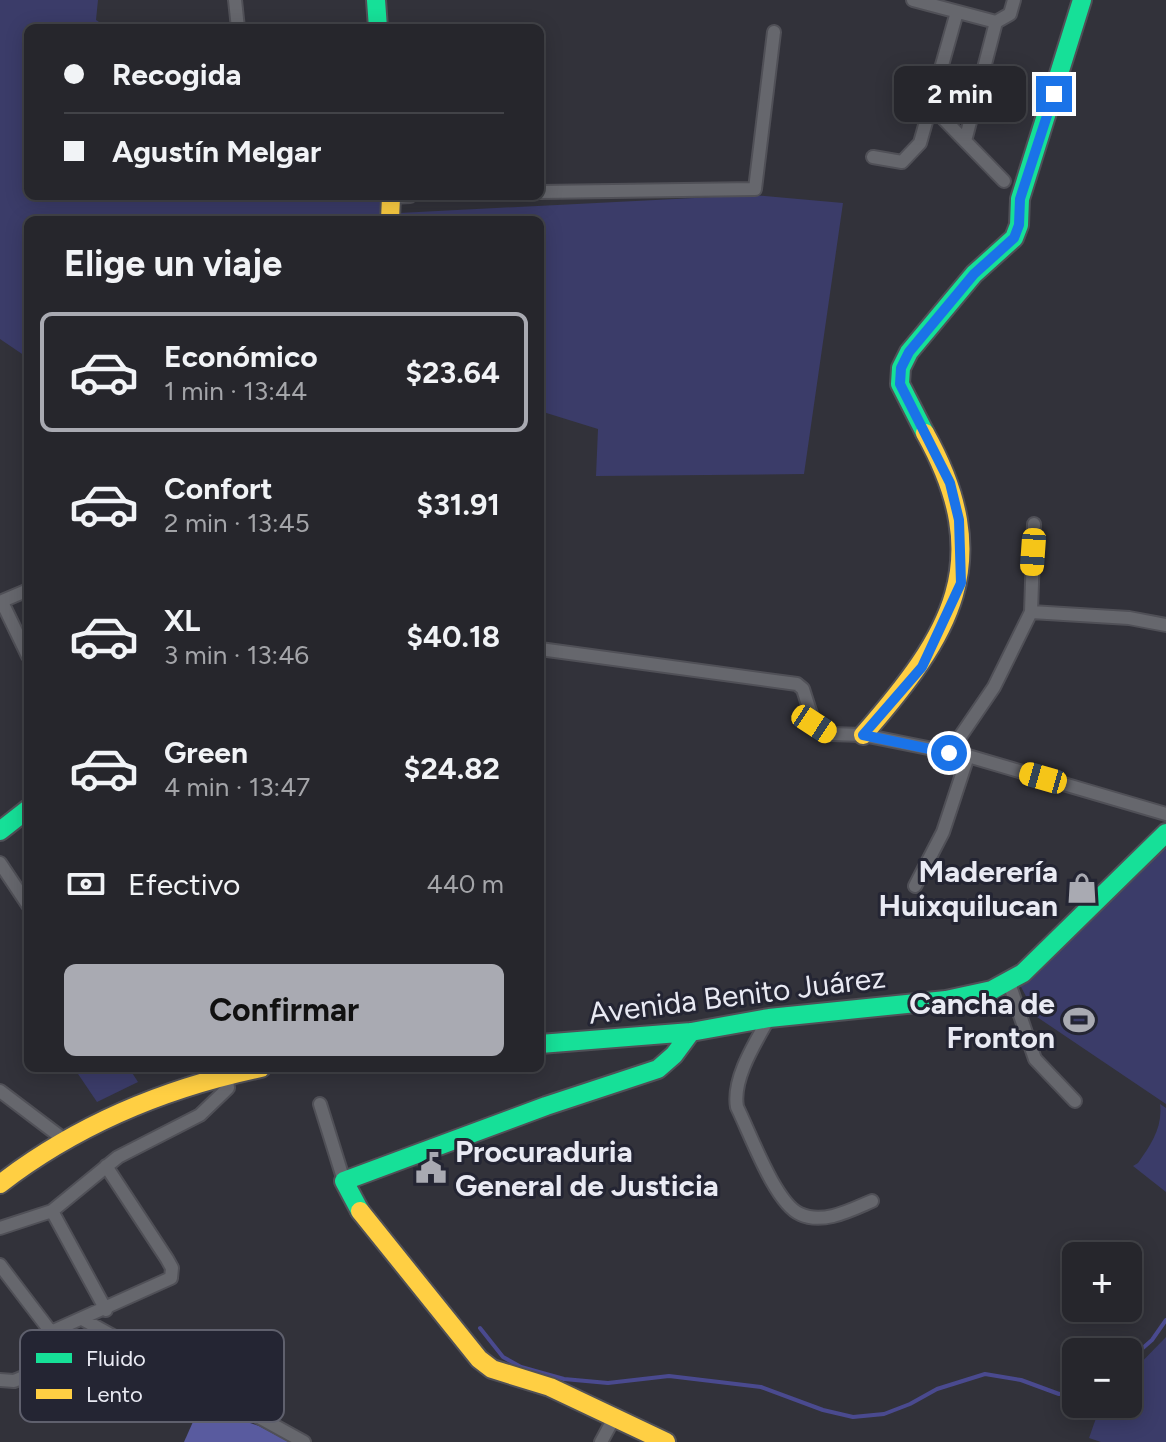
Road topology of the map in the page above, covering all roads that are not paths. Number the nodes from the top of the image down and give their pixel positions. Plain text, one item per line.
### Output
1 (235, 0) edge
2 (376, 0) edge
3 (913, 0) edge
4 (1014, 0) edge
5 (1082, 0) edge
6 (957, 12) junction
7 (996, 22) junction
8 (238, 24) edge
9 (378, 24) edge
10 (774, 32) dead end
11 (932, 107) junction
12 (965, 141) junction
13 (873, 157) dead end
14 (1004, 181) dead end
15 (544, 192) edge
16 (1034, 524) dead end
17 (24, 592) edge
18 (1, 602) edge
19 (1031, 612) junction
20 (1166, 625) edge
21 (24, 648) edge
22 (544, 649) edge
23 (863, 735) junction
24 (949, 753) junction
25 (968, 756) junction
26 (24, 812) edge
27 (1166, 814) edge
28 (0, 831) edge
29 (1166, 833) edge
30 (0, 863) edge
31 (915, 886) dead end
32 (24, 899) edge
33 (1009, 983) junction
34 (769, 1018) junction
35 (691, 1032) junction
36 (544, 1044) edge
37 (227, 1072) edge
38 (0, 1091) edge
39 (1075, 1101) dead end
40 (320, 1104) dead end
41 (66, 1141) junction
42 (106, 1166) junction
43 (344, 1181) junction
44 (0, 1184) edge
45 (872, 1201) dead end
46 (52, 1211) junction
47 (0, 1228) edge
48 (0, 1265) edge
49 (106, 1310) junction
50 (84, 1320) junction
51 (49, 1330) edge
52 (56, 1330) edge
53 (102, 1330) edge
54 (20, 1378) edge
55 (0, 1380) edge
56 (614, 1418) junction
57 (268, 1422) edge
58 (304, 1442) edge
59 (601, 1442) edge
60 (666, 1442) edge

1 - 8 street
2 - 9 main road
3 - 6 street
4 - 7 street
5 - 23 main road
6 - 7 street
6 - 11 street
7 - 12 street
10 - 15 street
11 - 12 street
11 - 13 street
12 - 14 street
16 - 19 street
17 - 18 street
18 - 21 street
19 - 20 street
19 - 24 street
22 - 23 street
23 - 24 street
24 - 25 street
25 - 27 street
25 - 31 street
26 - 28 main road
29 - 33 main road, Avenida Benito Juárez
30 - 32 street
33 - 34 main road, Avenida Benito Juárez
33 - 39 street
34 - 35 main road, Avenida Benito Juárez
34 - 45 street
35 - 36 main road, Avenida Benito Juárez
35 - 43 main road
37 - 41 main road
37 - 42 street
38 - 41 street
40 - 43 street
41 - 44 main road
42 - 46 street
42 - 49 street
43 - 56 main road
46 - 47 street
46 - 49 street
48 - 51 street
49 - 50 street
50 - 52 street
50 - 53 street
54 - 55 street
56 - 59 street
56 - 60 main road
57 - 58 street

